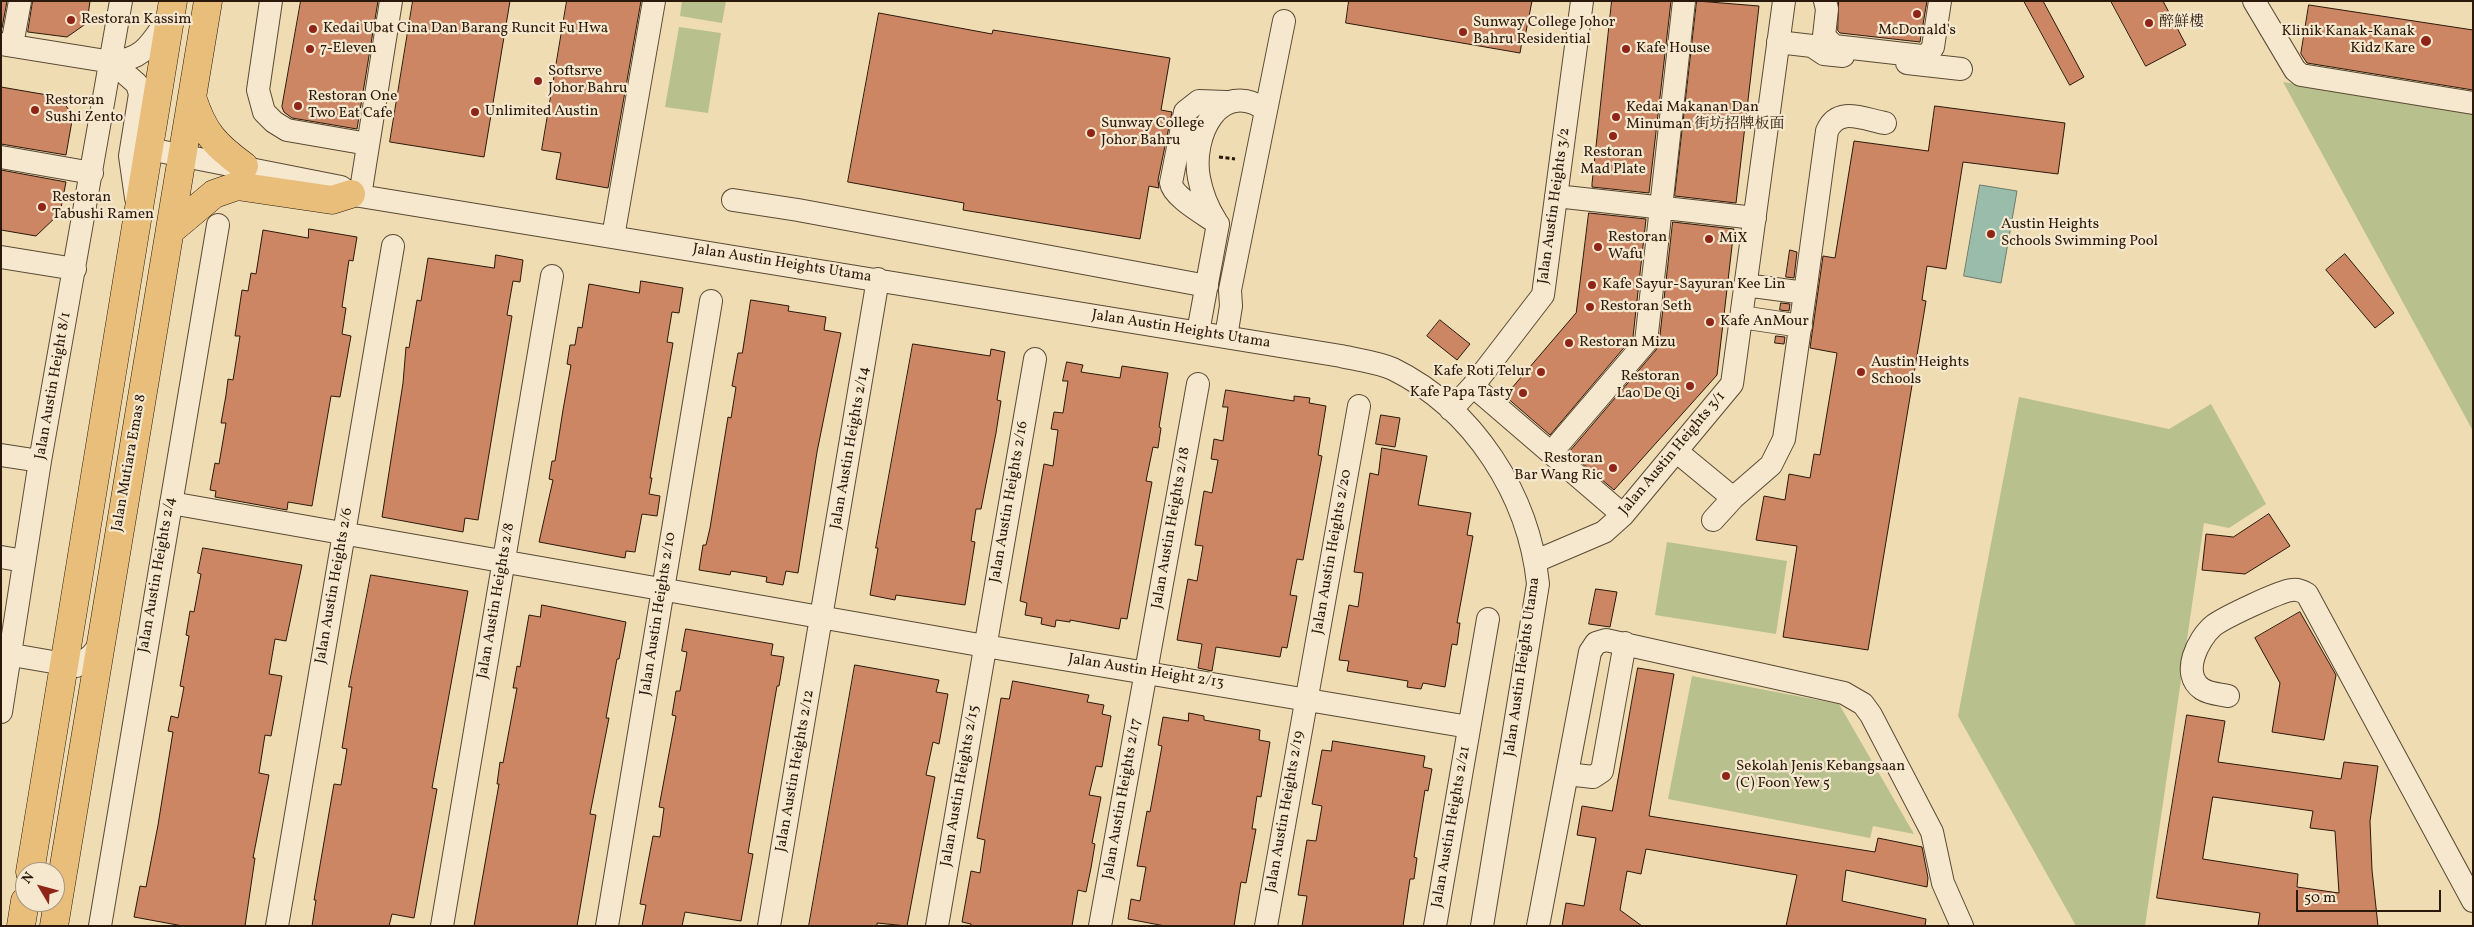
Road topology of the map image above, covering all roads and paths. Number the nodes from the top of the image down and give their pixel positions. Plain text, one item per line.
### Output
1 (20, 1) edge
2 (121, 1) edge
3 (208, 1) edge
4 (270, 1) edge
5 (392, 1) edge
6 (654, 1) edge
7 (1582, 1) edge
8 (1684, 1) edge
9 (1784, 1) edge
10 (1820, 1) edge
11 (1825, 1) edge
12 (1940, 1) edge
13 (2254, 1) edge
14 (172, 9) edge
15 (1284, 21) dead end
16 (1778, 42) junction
17 (7, 44) edge
18 (1812, 46) junction
19 (112, 62) junction
20 (1961, 69) dead end
21 (192, 97) junction
22 (2473, 103) edge
23 (1266, 110) junction
24 (1885, 123) dead end
25 (368, 144) junction
26 (149, 149) junction
27 (182, 155) junction
28 (1, 156) edge
29 (244, 166) junction
30 (92, 173) junction
31 (356, 195) junction
32 (1556, 196) junction
33 (732, 200) dead end
34 (1661, 207) junction
35 (137, 210) junction
36 (1754, 218) junction
37 (1218, 224) junction
38 (218, 225) dead end
39 (1242, 230) junction
40 (170, 231) junction
41 (613, 237) junction
42 (393, 246) dead end
43 (1, 257) edge
44 (75, 268) junction
45 (552, 276) dead end
46 (878, 280) junction
47 (1746, 285) junction
48 (1207, 286) junction
49 (1805, 292) junction
50 (711, 301) dead end
51 (1741, 317) junction
52 (1801, 326) junction
53 (1198, 332) junction
54 (1226, 337) junction
55 (1035, 359) dead end
56 (1198, 384) dead end
57 (1473, 386) junction
58 (1359, 406) dead end
59 (1451, 410) junction
60 (1676, 451) junction
61 (1551, 452) junction
62 (1, 455) edge
63 (40, 461) junction
64 (1734, 498) junction
65 (170, 503) junction
66 (1623, 516) junction
67 (1713, 520) dead end
68 (344, 533) junction
69 (1, 557) edge
70 (24, 561) junction
71 (504, 561) junction
72 (1536, 561) junction
73 (663, 589) junction
74 (822, 617) junction
75 (1488, 619) dead end
76 (1625, 643) junction
77 (100, 645) junction
78 (985, 646) junction
79 (6, 654) edge
80 (65, 665) junction
81 (1146, 672) junction
82 (2228, 696) dead end
83 (1306, 699) junction
84 (1, 712) edge
85 (1469, 727) junction
86 (1567, 774) junction
87 (32, 862) edge
88 (2473, 901) edge
89 (23, 912) edge
90 (21, 926) edge
91 (54, 926) edge
92 (100, 926) edge
93 (277, 926) edge
94 (442, 926) edge
95 (607, 926) edge
96 (769, 926) edge
97 (937, 926) edge
98 (1100, 926) edge
99 (1266, 926) edge
100 (1435, 926) edge
101 (1482, 926) edge
102 (1538, 926) edge
103 (1962, 926) edge

1 - 17 street
2 - 19 street, Jalan Austin Height 8/1
3 - 21 main road, Jalan Mutiara Emas 8
4 - 25 street
5 - 25 street
6 - 41 street
7 - 32 street, Jalan Austin Heights 3/2
8 - 34 street
9 - 16 street, Jalan Austin Heights 3/1
10 - 18 street
11 - 12 street
13 - 22 street
14 - 19 street
14 - 26 main road, Jalan Mutiara Emas 8
15 - 23 street
16 - 18 street
16 - 36 street, Jalan Austin Heights 3/1
17 - 19 street
18 - 20 street
19 - 30 street, Jalan Austin Height 8/1
19 - 35 street
21 - 27 main road, Jalan Mutiara Emas 8
21 - 29 main road
23 - 37 street
23 - 39 street
24 - 49 street
25 - 31 street
26 - 27 street, Jalan Austin Heights Utama
26 - 35 main road, Jalan Mutiara Emas 8
27 - 29 street, Jalan Austin Heights Utama
27 - 40 main road, Jalan Mutiara Emas 8
28 - 30 street
29 - 31 street, Jalan Austin Heights Utama
30 - 44 street, Jalan Austin Height 8/1
31 - 40 main road
31 - 41 street, Jalan Austin Heights Utama
32 - 34 street
32 - 57 street, Jalan Austin Heights 3/2
33 - 48 street
34 - 36 street
34 - 61 street
35 - 80 main road, Jalan Mutiara Emas 8
36 - 47 street, Jalan Austin Heights 3/1
37 - 39 street
37 - 48 street
38 - 65 street, Jalan Austin Heights 2/4
39 - 54 street
40 - 77 main road, Jalan Mutiara Emas 8
41 - 46 street, Jalan Austin Heights Utama
42 - 68 street, Jalan Austin Heights 2/6
43 - 44 street
44 - 63 street, Jalan Austin Height 8/1
45 - 71 street, Jalan Austin Heights 2/8
46 - 53 street, Jalan Austin Heights Utama
46 - 74 street, Jalan Austin Heights 2/14
47 - 49 street
47 - 51 street, Jalan Austin Heights 3/1
48 - 53 street
49 - 52 street
50 - 73 street, Jalan Austin Heights 2/10
51 - 52 street
51 - 60 street, Jalan Austin Heights 3/1
52 - 64 street
53 - 54 street, Jalan Austin Heights Utama
54 - 59 street, Jalan Austin Heights Utama
55 - 78 street, Jalan Austin Heights 2/16
56 - 81 street, Jalan Austin Heights 2/18
57 - 59 street, Jalan Austin Heights 3/2
57 - 61 street
58 - 83 street, Jalan Austin Heights 2/20
59 - 72 street, Jalan Austin Heights Utama
60 - 64 street
60 - 66 street, Jalan Austin Heights 3/1
61 - 66 street
62 - 63 street
63 - 70 street, Jalan Austin Height 8/1
64 - 67 street
65 - 68 street, Jalan Austin Height 2/13
65 - 92 street, Jalan Austin Heights 2/4
66 - 72 street, Jalan Austin Heights 3/1
68 - 71 street, Jalan Austin Height 2/13
68 - 93 street, Jalan Austin Heights 2/6
69 - 70 street
70 - 79 street, Jalan Austin Height 8/1
71 - 73 street, Jalan Austin Height 2/13
71 - 94 street, Jalan Austin Heights 2/8
72 - 101 street, Jalan Austin Heights Utama
73 - 74 street, Jalan Austin Height 2/13
73 - 95 street, Jalan Austin Heights 2/10
74 - 78 street, Jalan Austin Height 2/13
74 - 96 street, Jalan Austin Heights 2/12
75 - 85 street, Jalan Austin Heights 2/21
76 - 86 street
76 - 86 street
76 - 103 street
77 - 80 street
77 - 91 main road, Jalan Mutiara Emas 8
78 - 81 street, Jalan Austin Height 2/13
78 - 97 street, Jalan Austin Heights 2/15
79 - 80 street
79 - 84 street, Jalan Austin Height 8/1
80 - 87 main road, Jalan Mutiara Emas 8
81 - 83 street, Jalan Austin Height 2/13
81 - 98 street, Jalan Austin Heights 2/17
82 - 88 street
83 - 85 street, Jalan Austin Height 2/13
83 - 99 street, Jalan Austin Heights 2/19
85 - 100 street, Jalan Austin Heights 2/21
86 - 102 street
89 - 90 main road

